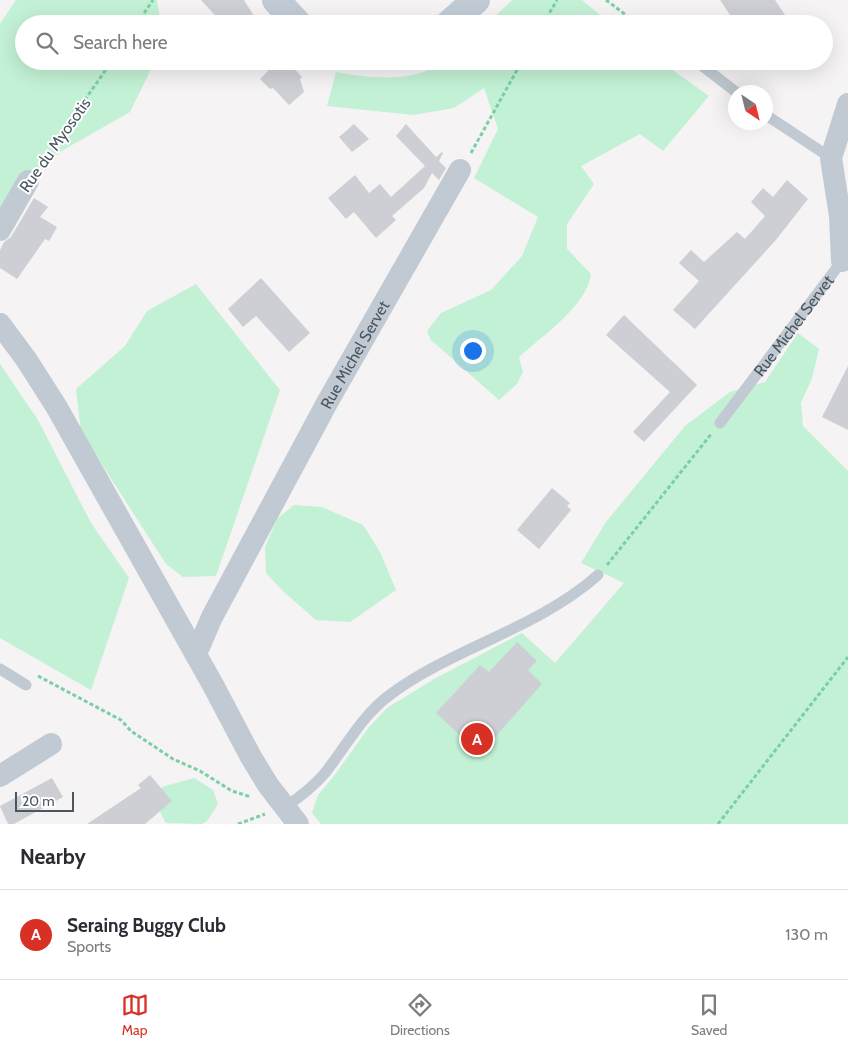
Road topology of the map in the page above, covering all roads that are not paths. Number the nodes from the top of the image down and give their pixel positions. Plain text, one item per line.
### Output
1 (276, 0) edge
2 (476, 0) edge
3 (290, 15) edge
4 (459, 15) edge
5 (708, 70) edge
6 (728, 86) edge
7 (848, 104) edge
8 (773, 120) edge
9 (831, 158) junction
10 (460, 170) road end
11 (28, 181) road end
12 (0, 230) edge
13 (842, 261) joint
14 (0, 324) edge
15 (720, 423) road end
16 (598, 575) road end
17 (196, 654) junction
18 (0, 669) edge
19 (26, 685) dead end
20 (51, 744) dead end
21 (0, 776) edge
22 (292, 816) edge

1 - 3 street
2 - 4 street
5 - 6 lane
7 - 9 street, Rue Michel Servet
8 - 9 lane
9 - 13 street, Rue Michel Servet
10 - 17 street, Rue Michel Servet
11 - 12 street, Rue du Myosotis
13 - 15 lane, Rue Michel Servet
14 - 17 street
16 - 22 lane
17 - 22 street
18 - 19 lane
20 - 21 street

